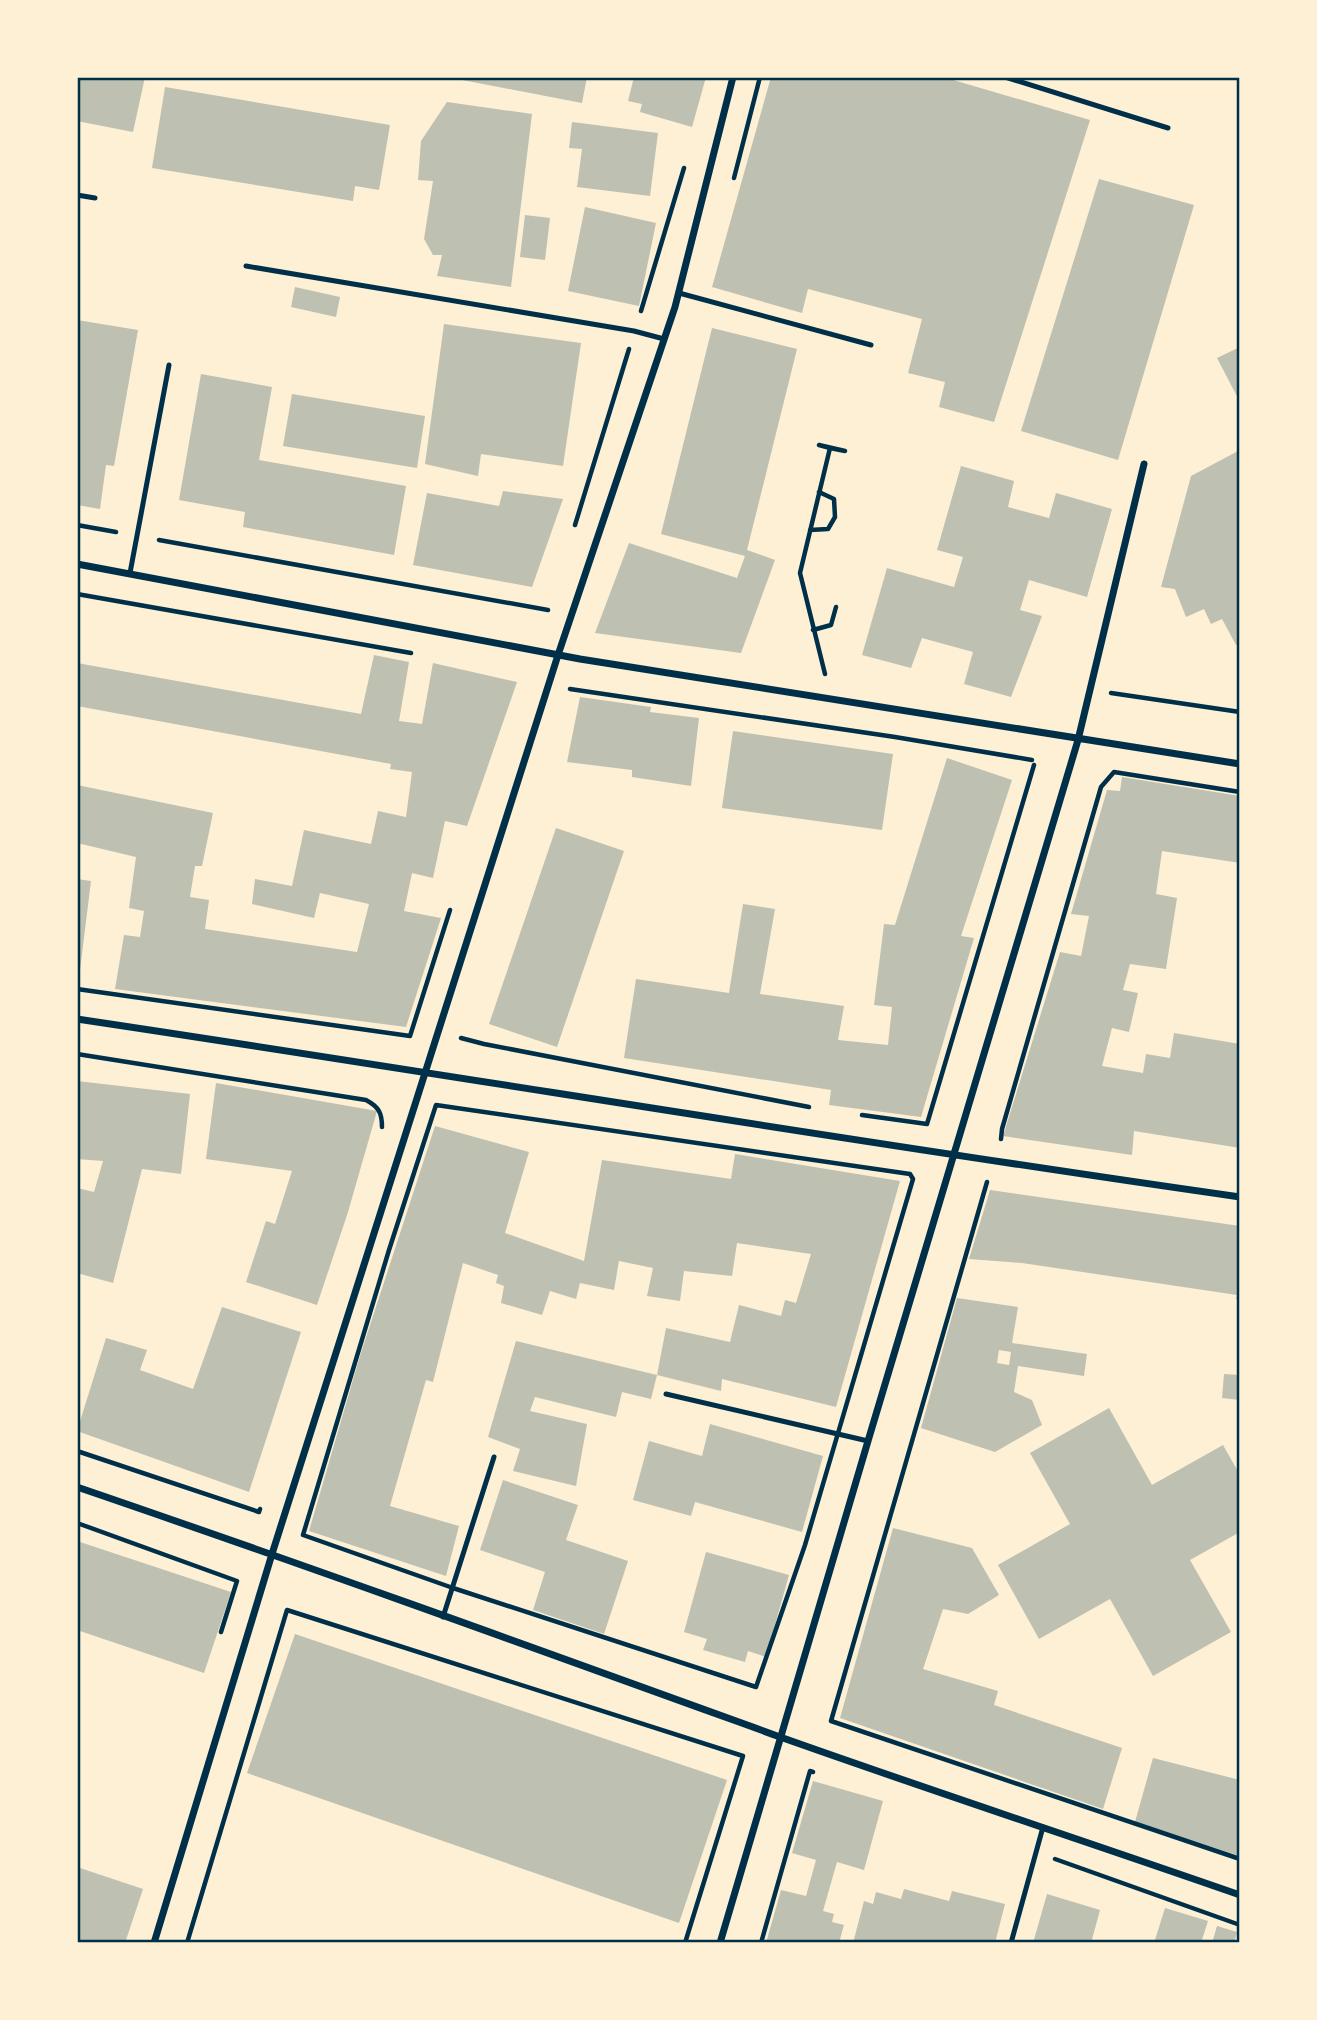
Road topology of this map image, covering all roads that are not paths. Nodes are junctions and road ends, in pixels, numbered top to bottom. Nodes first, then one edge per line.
1 (733, 77) edge
2 (1005, 77) edge
3 (1168, 128) dead end
4 (77, 195) edge
5 (95, 198) dead end
6 (246, 265) dead end
7 (679, 293) junction
8 (664, 339) junction
9 (871, 345) dead end
10 (169, 365) dead end
11 (1144, 464) dead end
12 (77, 564) edge
13 (130, 573) junction
14 (558, 655) junction
15 (1078, 740) junction
16 (1240, 764) edge
17 (77, 1019) edge
18 (426, 1071) junction
19 (953, 1155) junction
20 (1240, 1197) edge
21 (666, 1394) dead end
22 (867, 1441) junction
23 (494, 1457) dead end
24 (77, 1487) edge
25 (272, 1553) junction
26 (443, 1617) junction
27 (780, 1737) junction
28 (1044, 1827) junction
29 (1240, 1895) edge
30 (154, 1943) edge
31 (720, 1943) edge
32 (1011, 1943) edge

1 - 7 street
2 - 3 lane
4 - 5 lane
6 - 8 lane
7 - 8 street
7 - 9 lane
8 - 14 street
10 - 13 lane
11 - 15 street
12 - 13 street
13 - 14 street
14 - 15 street
14 - 18 street
15 - 16 street
15 - 19 street
17 - 18 street
18 - 19 street
18 - 25 street
19 - 20 street
19 - 22 street
21 - 22 lane
22 - 27 street
23 - 26 lane
24 - 25 street
25 - 26 street
25 - 30 street
26 - 27 street
27 - 28 street
27 - 31 street
28 - 29 street
28 - 32 lane

